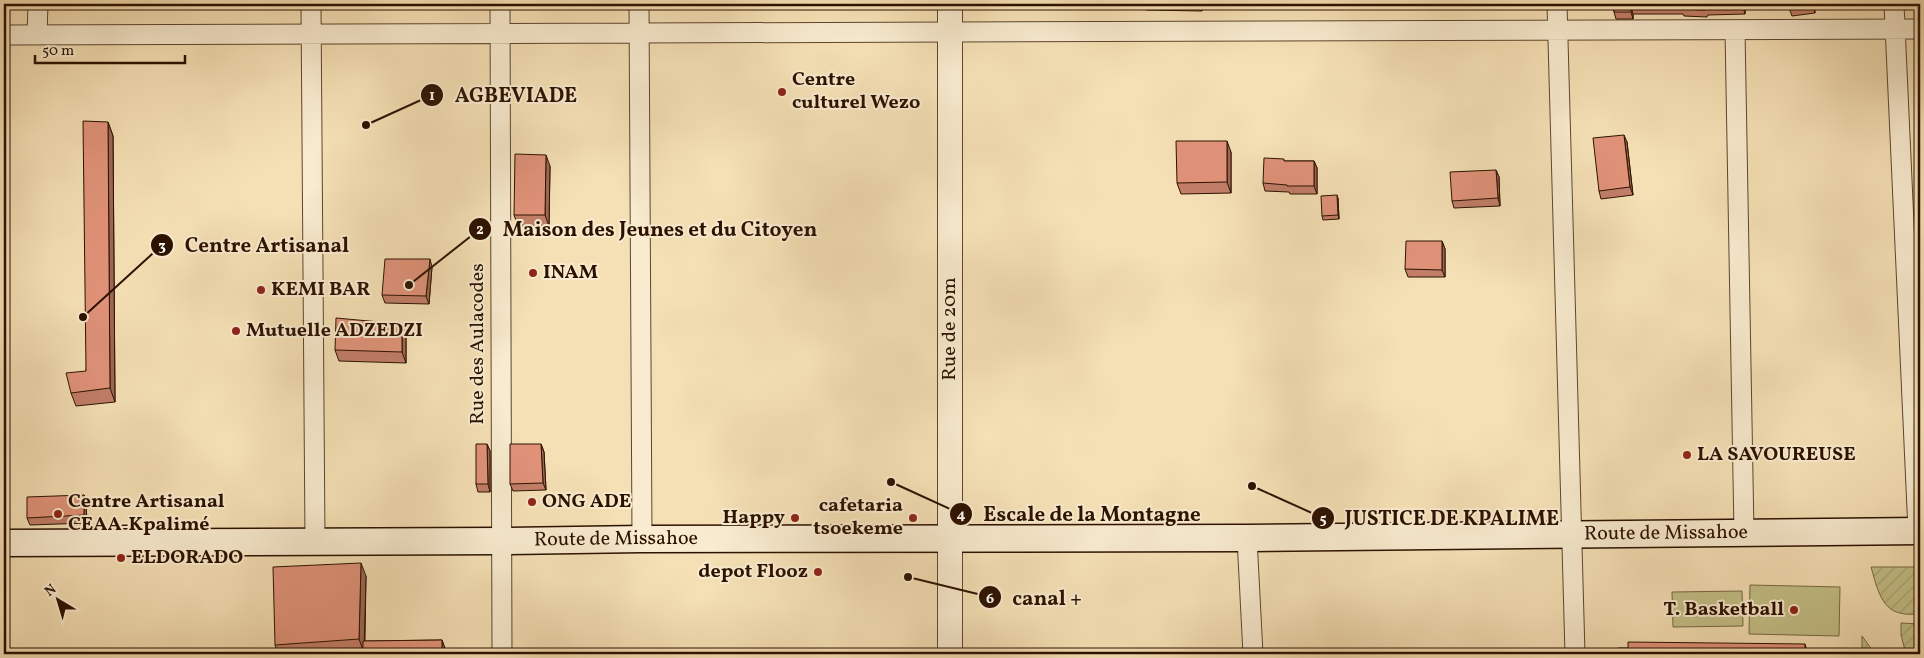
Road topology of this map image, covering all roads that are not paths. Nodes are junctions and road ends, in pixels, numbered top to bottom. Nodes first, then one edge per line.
1 (38, 4) edge
2 (311, 4) edge
3 (500, 4) edge
4 (639, 4) edge
5 (950, 4) edge
6 (1557, 4) edge
7 (1894, 4) edge
8 (1895, 29) junction
9 (1920, 29) edge
10 (1558, 30) junction
11 (1735, 30) junction
12 (950, 32) junction
13 (500, 33) junction
14 (639, 33) junction
15 (311, 34) junction
16 (4, 35) edge
17 (37, 35) junction
18 (1919, 531) edge
19 (1744, 534) junction
20 (1572, 535) junction
21 (950, 538) junction
22 (1248, 538) junction
23 (642, 539) junction
24 (315, 541) junction
25 (501, 541) junction
26 (4, 543) edge
27 (502, 654) edge
28 (950, 654) edge
29 (1253, 654) edge
30 (1575, 654) edge

1 - 17 street
2 - 15 street
3 - 13 street, Rue des Aulacodes
4 - 14 street
5 - 12 street, Rue de 20m
6 - 10 street
7 - 8 street
8 - 9 street
8 - 11 street
8 - 18 street
10 - 11 street
10 - 12 street
10 - 20 street
11 - 19 street
12 - 14 street
12 - 21 street, Rue de 20m
13 - 14 street
13 - 15 street
13 - 25 street, Rue des Aulacodes
14 - 23 street
15 - 17 street
15 - 24 street
16 - 17 street
18 - 19 main road, Route de Missahoe
19 - 20 main road, Route de Missahoe
20 - 22 main road, Route de Missahoe
20 - 30 street
21 - 22 main road, Route de Missahoe
21 - 23 main road, Route de Missahoe
21 - 28 street, Rue de 20m
22 - 29 street
23 - 25 main road, Route de Missahoe
24 - 25 main road, Route de Missahoe
24 - 26 main road, Route de Missahoe
25 - 27 street, Rue des Aulacodes

